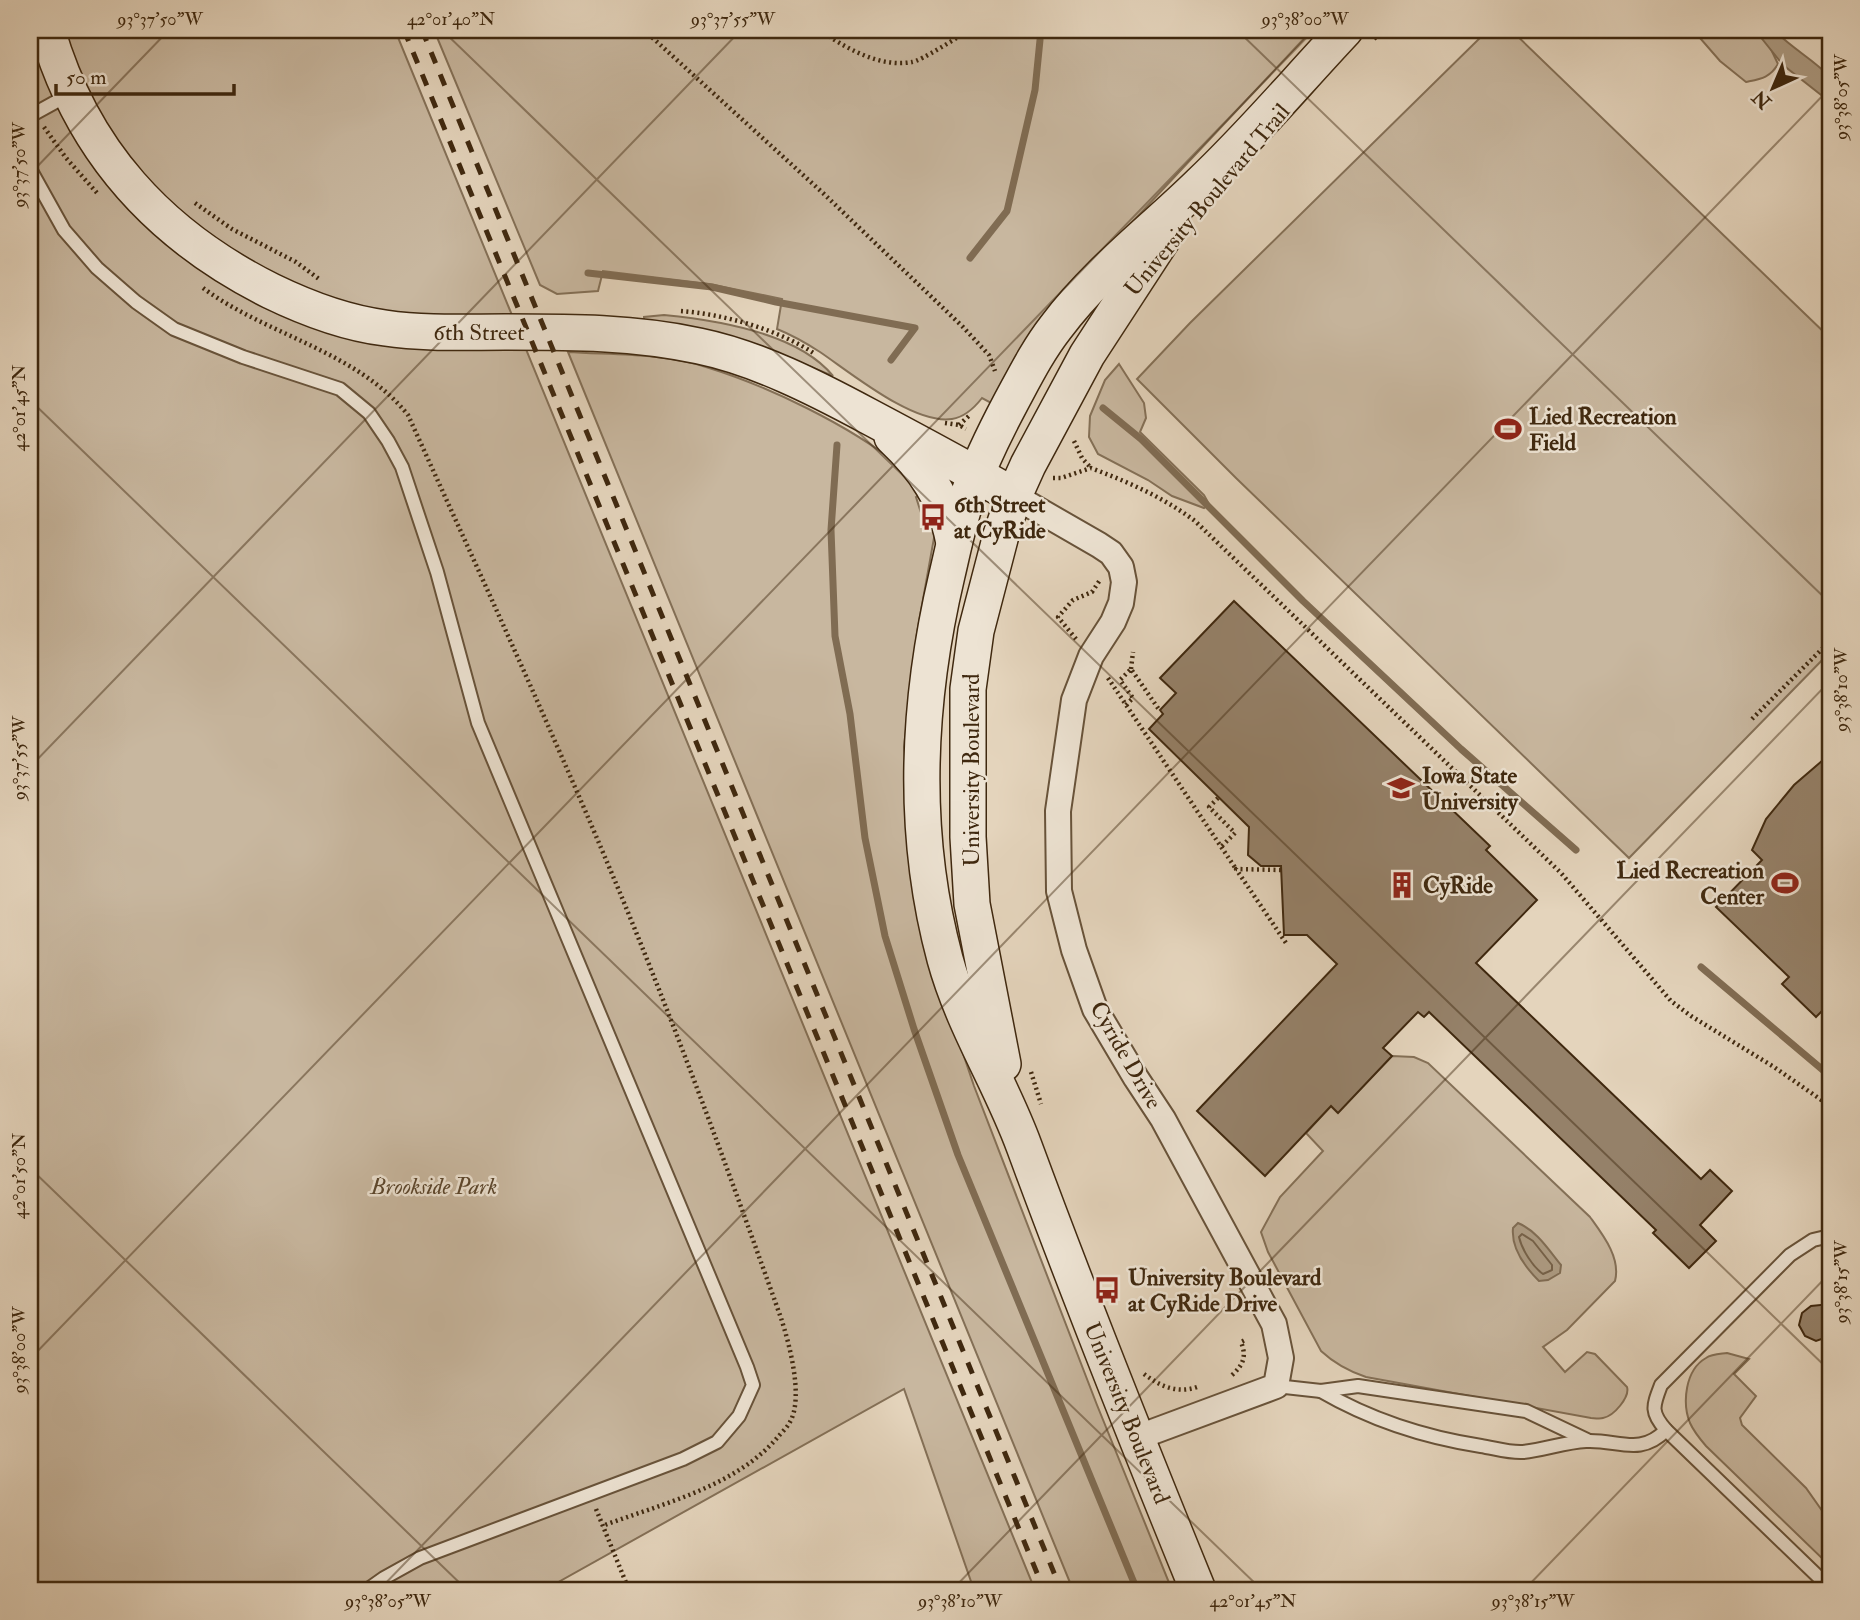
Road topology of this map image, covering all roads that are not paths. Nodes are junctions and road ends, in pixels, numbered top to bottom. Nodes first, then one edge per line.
1 (47, 30) edge
2 (1359, 35) edge
3 (71, 94) junction
4 (30, 116) edge
5 (30, 169) edge
6 (1201, 184) junction
7 (868, 416) junction
8 (976, 474) junction
9 (1014, 496) junction
10 (954, 543) junction
11 (1028, 1111) junction
12 (1830, 1236) edge
13 (1276, 1386) junction
14 (1321, 1391) junction
15 (1666, 1430) junction
16 (1136, 1438) junction
17 (1587, 1440) junction
18 (1830, 1588) edge
19 (368, 1590) edge
20 (1198, 1590) edge

1 - 3 main road, 6th Street
2 - 6 main road, University Boulevard
3 - 4 lane
3 - 7 main road, 6th Street
5 - 19 lane
6 - 8 main road, University Boulevard
6 - 9 main road, University Boulevard
7 - 8 main road, 6th Street
7 - 10 main road
8 - 9 main road, 6th Street
8 - 10 main road, University Boulevard
9 - 11 main road, University Boulevard
9 - 13 street, Cyride Drive
10 - 11 main road, University Boulevard
11 - 16 main road, University Boulevard
12 - 15 lane
13 - 14 lane
13 - 16 street
14 - 17 lane
14 - 17 lane
15 - 17 lane
15 - 18 lane
16 - 20 main road, University Boulevard

